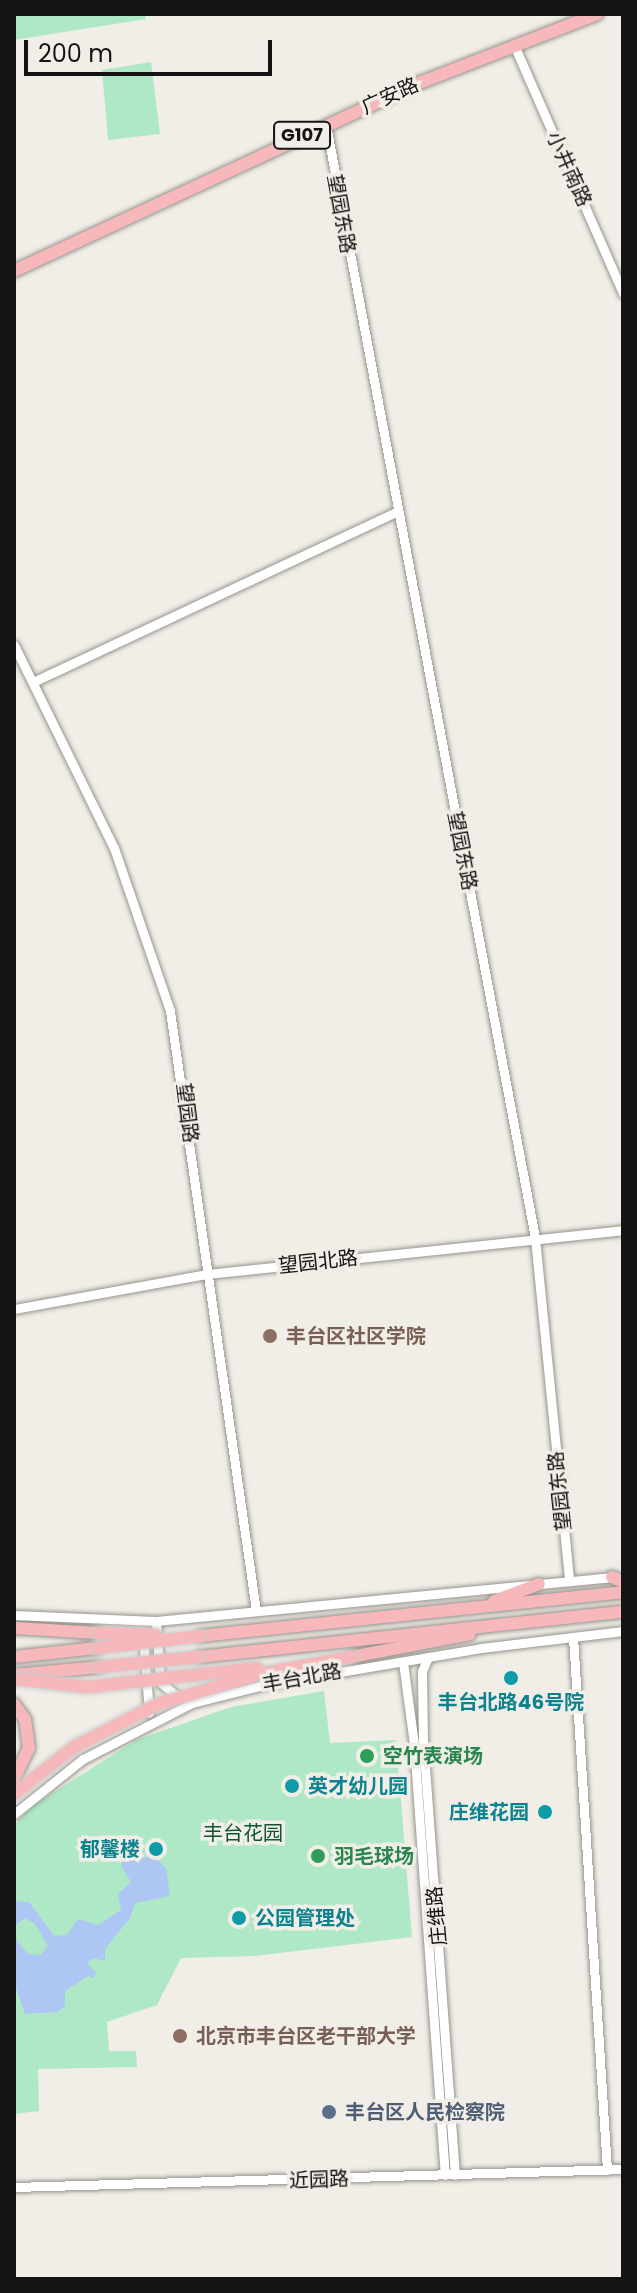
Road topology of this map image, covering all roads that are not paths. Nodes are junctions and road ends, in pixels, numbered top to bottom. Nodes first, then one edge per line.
1 (597, 14) edge
2 (514, 45) junction
3 (326, 125) junction
4 (14, 271) edge
5 (623, 293) edge
6 (396, 512) junction
7 (14, 645) edge
8 (33, 682) junction
9 (623, 1230) edge
10 (535, 1238) junction
11 (207, 1274) junction
12 (14, 1309) edge
13 (619, 1578) edge
14 (569, 1581) junction
15 (539, 1584) junction
16 (623, 1592) edge
17 (475, 1608) junction
18 (256, 1611) junction
19 (621, 1613) edge
20 (14, 1615) edge
21 (140, 1621) junction
22 (156, 1621) junction
23 (500, 1626) junction
24 (21, 1629) edge
25 (623, 1631) edge
26 (200, 1636) junction
27 (573, 1637) junction
28 (14, 1657) edge
29 (351, 1657) junction
30 (428, 1657) junction
31 (403, 1662) junction
32 (14, 1677) edge
33 (192, 1703) junction
34 (14, 1704) edge
35 (150, 1720) junction
36 (14, 1779) edge
37 (14, 1794) edge
38 (14, 1814) edge
39 (623, 2169) edge
40 (607, 2170) junction
41 (450, 2175) junction
42 (14, 2187) edge

1 - 2 highway, 广安路 / G107
2 - 3 highway, 广安路 / G107
2 - 5 street, 小井南路
3 - 4 highway, 广安路 / G107
3 - 6 street, 望园东路
6 - 8 street
6 - 10 street, 望园东路
7 - 8 street, 望园路
8 - 11 street, 望园路
9 - 10 street, 望园北路
10 - 11 street, 望园北路
10 - 14 street, 望园东路
11 - 12 street, 望园北路
11 - 18 street, 望园路
13 - 14 street
14 - 15 street
15 - 17 highway
15 - 18 street
16 - 17 highway
17 - 26 highway
18 - 22 street
19 - 23 highway, 丰台北路
20 - 21 street
21 - 22 street
21 - 35 street
22 - 33 street
23 - 29 highway
23 - 32 highway, 丰台北路, bridge
24 - 26 highway, bridge
25 - 27 street, 丰台北路
26 - 28 highway, bridge
27 - 30 street, 丰台北路
27 - 40 street
29 - 32 highway, bridge
29 - 37 highway, bridge
30 - 31 street, 丰台北路
30 - 41 street, 庄维路
31 - 33 street, 丰台北路
31 - 41 street, 庄维路
33 - 35 street, 丰台北路
34 - 36 highway
35 - 38 street, 丰台北路
39 - 40 street, 近园路
40 - 41 street, 近园路
41 - 42 street, 近园路

